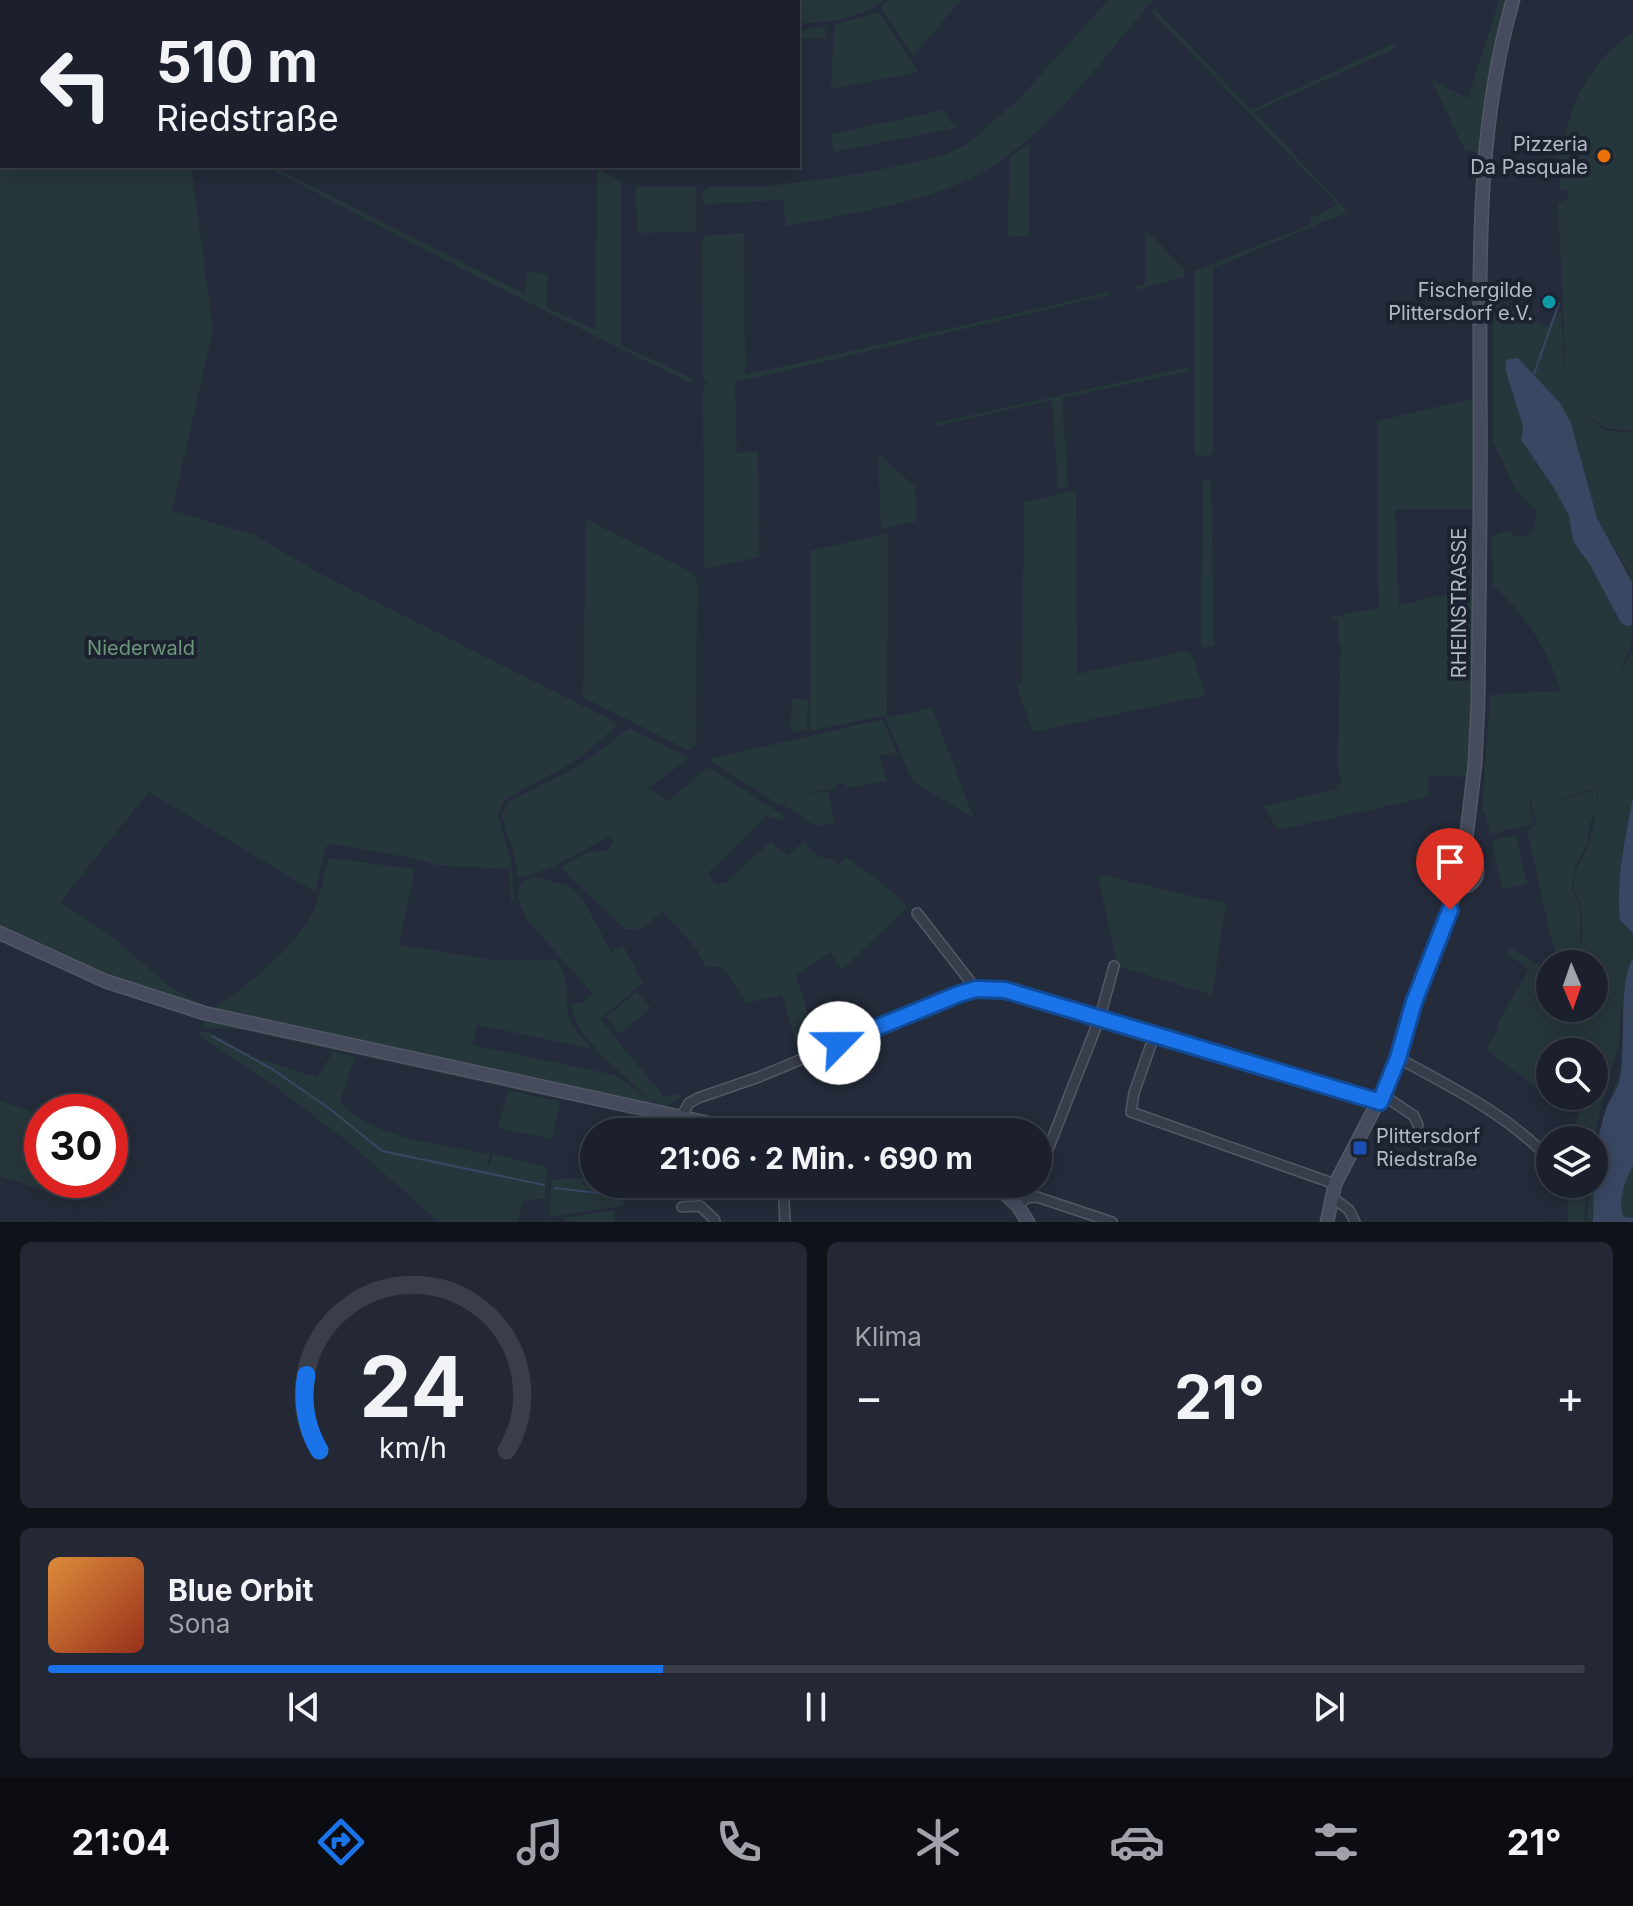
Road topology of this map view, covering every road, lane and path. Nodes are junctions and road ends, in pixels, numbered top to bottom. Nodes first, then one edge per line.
1 (1513, 0) edge
2 (1464, 856) junction
3 (1456, 892) junction
4 (917, 913) dead end
5 (0, 933) edge
6 (1114, 966) dead end
7 (976, 989) junction
8 (1100, 1017) junction
9 (1154, 1036) junction
10 (1398, 1058) junction
11 (1382, 1099) junction
12 (681, 1117) junction
13 (686, 1118) edge
14 (1418, 1125) dead end
15 (1052, 1139) edge
16 (1536, 1147) edge
17 (1333, 1190) junction
18 (784, 1198) edge
19 (1009, 1198) edge
20 (1028, 1198) edge
21 (1040, 1198) edge
22 (1017, 1205) junction
23 (682, 1207) dead end
24 (715, 1222) edge
25 (785, 1222) edge
26 (1028, 1222) edge
27 (1112, 1222) edge
28 (1327, 1222) edge
29 (1355, 1222) edge

1 - 2 main road, RHEINSTRASSE
2 - 3 main road, RHEINSTRASSE
2 - 3 main road, RHEINSTRASSE
3 - 10 main road
4 - 7 street
5 - 12 main road
6 - 8 street
7 - 8 street
7 - 12 street
8 - 9 street
8 - 15 street
9 - 11 street
9 - 17 street
10 - 11 main road
10 - 16 street
11 - 14 street
11 - 17 main road
12 - 13 main road
17 - 28 main road
17 - 29 street
18 - 25 street
19 - 22 main road
20 - 22 street
21 - 27 street
22 - 26 main road
23 - 24 street

